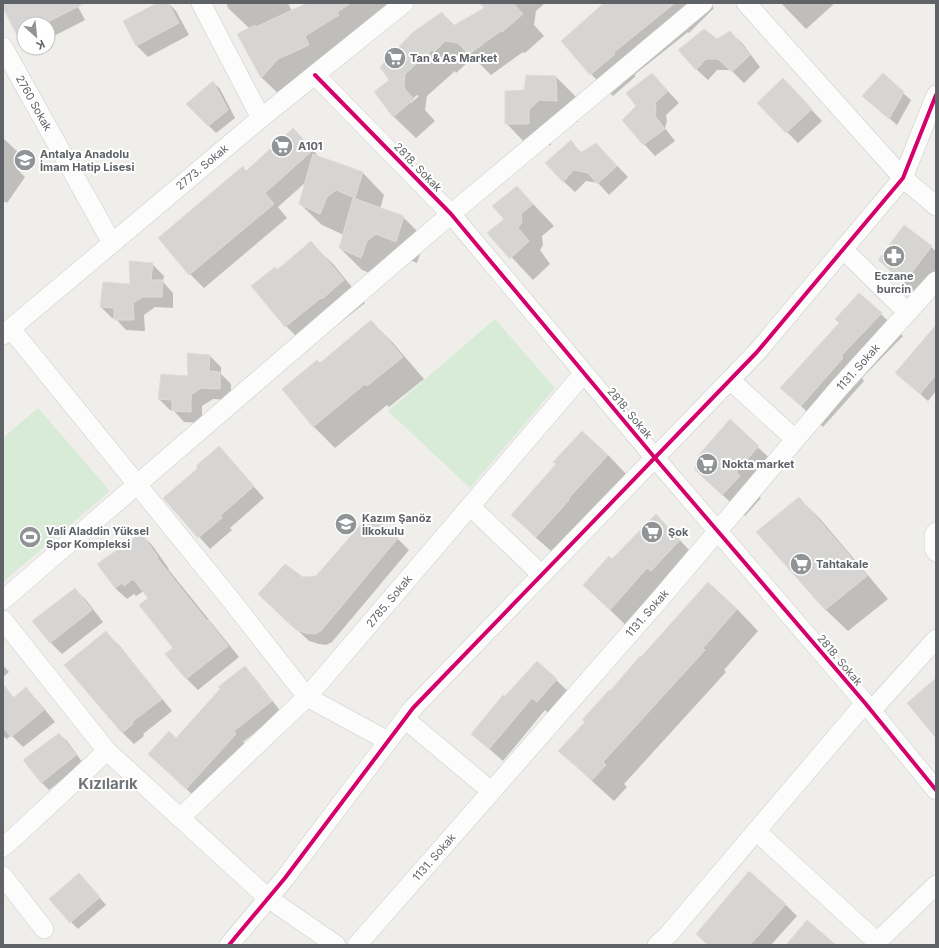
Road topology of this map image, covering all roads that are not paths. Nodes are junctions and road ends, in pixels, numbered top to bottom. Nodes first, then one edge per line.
1 (200, 3) edge
2 (404, 3) edge
3 (703, 3) edge
4 (746, 3) edge
5 (3, 47) edge
6 (315, 75) junction
7 (936, 95) edge
8 (261, 118) junction
9 (903, 178) junction
10 (936, 206) edge
11 (451, 214) junction
12 (112, 243) junction
13 (843, 249) junction
14 (936, 281) edge
15 (907, 312) junction
16 (7, 332) edge
17 (584, 373) junction
18 (730, 380) junction
19 (795, 439) junction
20 (655, 458) junction
21 (137, 485) junction
22 (470, 506) junction
23 (718, 530) junction
24 (936, 532) edge
25 (936, 552) edge
26 (542, 575) junction
27 (3, 600) edge
28 (3, 620) edge
29 (936, 639) edge
30 (307, 697) junction
31 (868, 707) junction
32 (405, 719) junction
33 (388, 741) junction
34 (107, 751) junction
35 (936, 790) edge
36 (491, 791) junction
37 (180, 818) junction
38 (756, 831) junction
39 (3, 847) edge
40 (3, 876) edge
41 (936, 884) edge
42 (268, 898) junction
43 (44, 929) dead end
44 (668, 942) edge
45 (877, 944) edge
46 (229, 945) edge
47 (336, 945) edge
48 (357, 945) edge

1 - 8 street
2 - 6 street, 2773. Sokak
3 - 11 street
4 - 9 street
5 - 12 street, 2760 Sokak
6 - 8 street, 2773. Sokak
6 - 11 street, 2818. Sokak
7 - 9 street
8 - 12 street, 2773. Sokak
9 - 10 street
9 - 13 street
11 - 17 street, 2818. Sokak
11 - 21 street
12 - 16 street, 2773. Sokak
13 - 15 street
13 - 18 street
14 - 15 street, 1131. Sokak
15 - 19 street, 1131. Sokak
16 - 21 street
17 - 20 street, 2818. Sokak
17 - 22 street, 2785. Sokak
18 - 19 street
18 - 20 street
19 - 23 street, 1131. Sokak
20 - 23 street, 2818. Sokak
20 - 26 street
21 - 27 street
21 - 30 street
22 - 26 street
22 - 30 street, 2785. Sokak
23 - 31 street, 2818. Sokak
23 - 36 street, 1131. Sokak
24 - 25 street
26 - 32 street
28 - 34 street
29 - 31 street
30 - 33 street
30 - 37 street, 2785. Sokak
31 - 35 street, 2818. Sokak
31 - 38 street
32 - 33 street
32 - 36 street
33 - 42 street
34 - 37 street
34 - 39 street
36 - 48 street, 1131. Sokak
37 - 42 street
38 - 44 street
38 - 45 street
40 - 43 street
41 - 45 street
42 - 46 street
42 - 47 street

